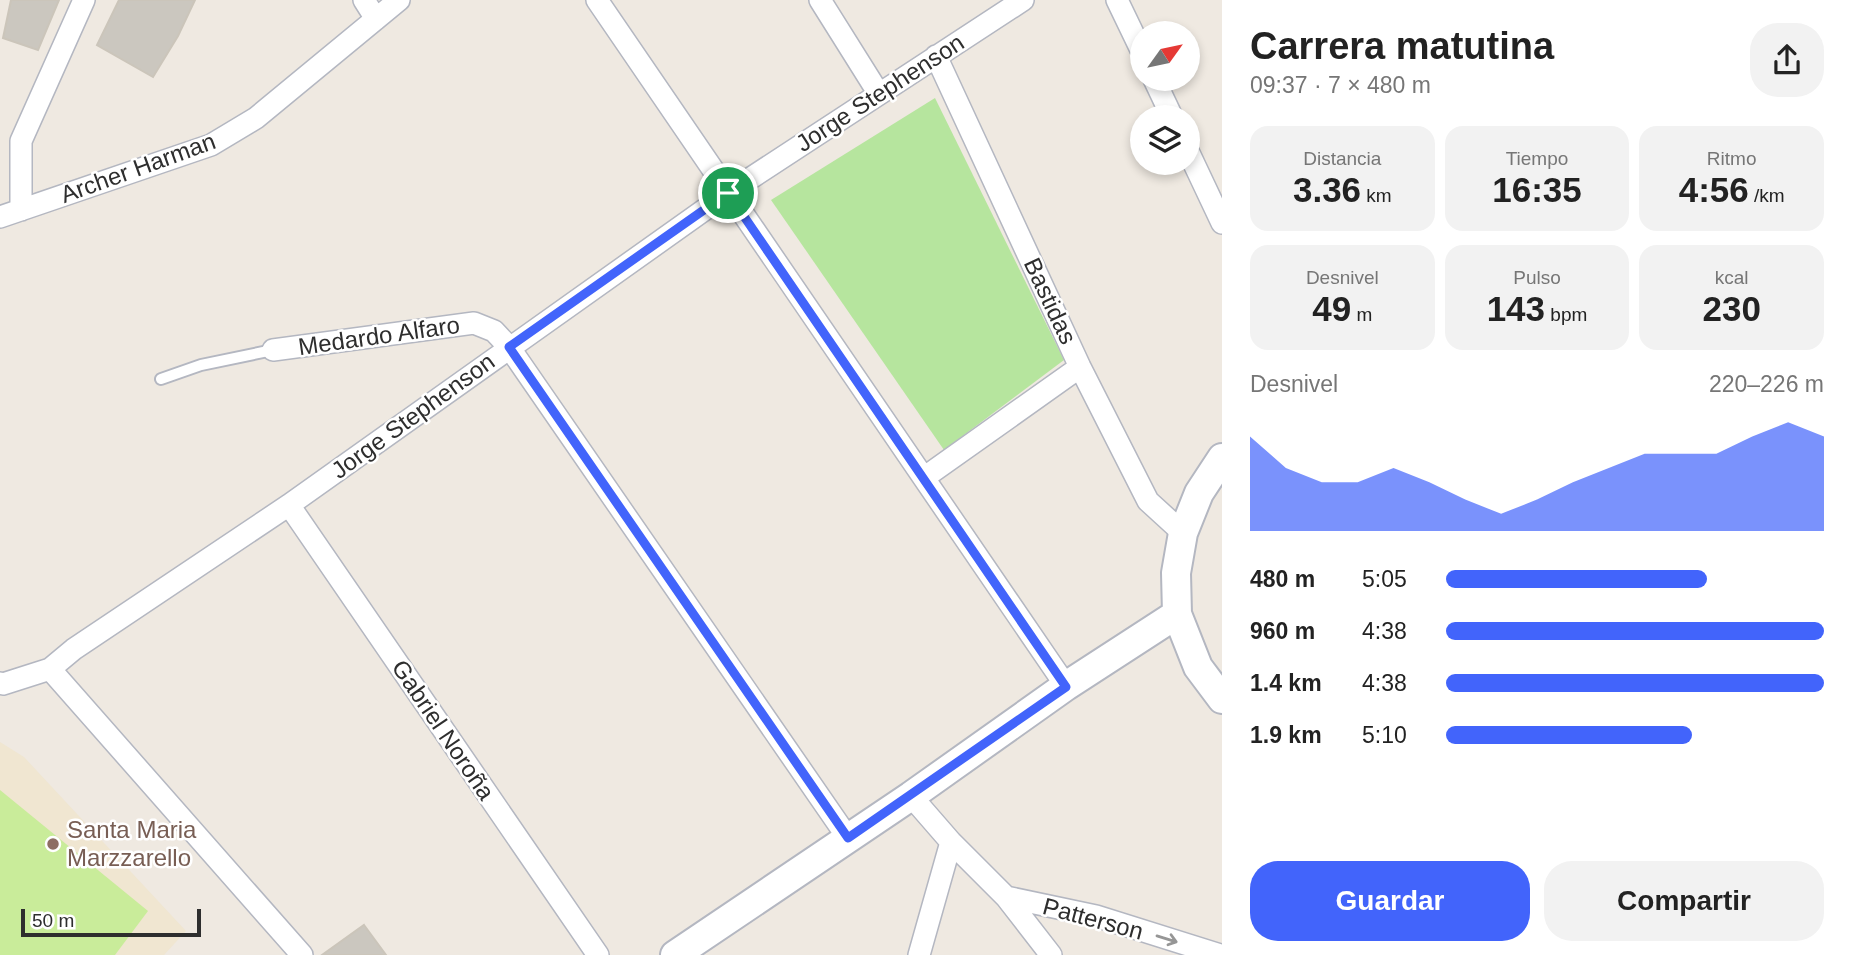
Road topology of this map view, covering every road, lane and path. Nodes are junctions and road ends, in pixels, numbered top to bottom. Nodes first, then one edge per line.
1 (84, 0) edge
2 (364, 0) edge
3 (399, 0) edge
4 (597, 0) edge
5 (820, 0) edge
6 (1023, 0) edge
7 (1117, 0) edge
8 (376, 19) junction
9 (1130, 27) edge
10 (936, 56) junction
11 (879, 94) junction
12 (1199, 175) edge
13 (728, 193) junction
14 (21, 210) junction
15 (0, 217) edge
16 (1222, 223) edge
17 (509, 347) junction
18 (273, 350) joint
19 (1080, 367) junction
20 (161, 379) dead end
21 (1222, 458) edge
22 (925, 477) junction
23 (289, 505) junction
24 (1183, 533) junction
25 (1177, 614) junction
26 (50, 669) junction
27 (0, 683) edge
28 (1066, 687) junction
29 (1222, 698) edge
30 (911, 796) junction
31 (848, 838) junction
32 (951, 842) junction
33 (1006, 897) junction
34 (302, 955) edge
35 (598, 955) edge
36 (675, 955) edge
37 (919, 955) edge
38 (1051, 955) edge
39 (1220, 955) edge

1 - 14 street
2 - 8 street
3 - 8 street, Archer Harman
4 - 13 street
5 - 11 street
6 - 10 street, Jorge Stephenson
7 - 9 street
8 - 14 street, Archer Harman
10 - 11 street, Jorge Stephenson
10 - 19 street, Bastidas
11 - 13 street, Jorge Stephenson
12 - 16 street
13 - 17 street, Jorge Stephenson
13 - 22 street
14 - 15 street, Archer Harman
17 - 18 street, Medardo Alfaro
17 - 23 street, Jorge Stephenson
17 - 31 street, Medardo Alfaro
18 - 20 lane
19 - 22 street
19 - 24 street, Bastidas
21 - 24 street
22 - 28 street
23 - 26 street, Jorge Stephenson
23 - 35 street, Gabriel Noroña
24 - 25 street
25 - 28 street
25 - 29 street
26 - 27 street
26 - 34 street
28 - 30 street
30 - 31 street
30 - 32 street
31 - 36 street
32 - 33 street
32 - 37 street
33 - 38 street
33 -> 39 street, Patterson

